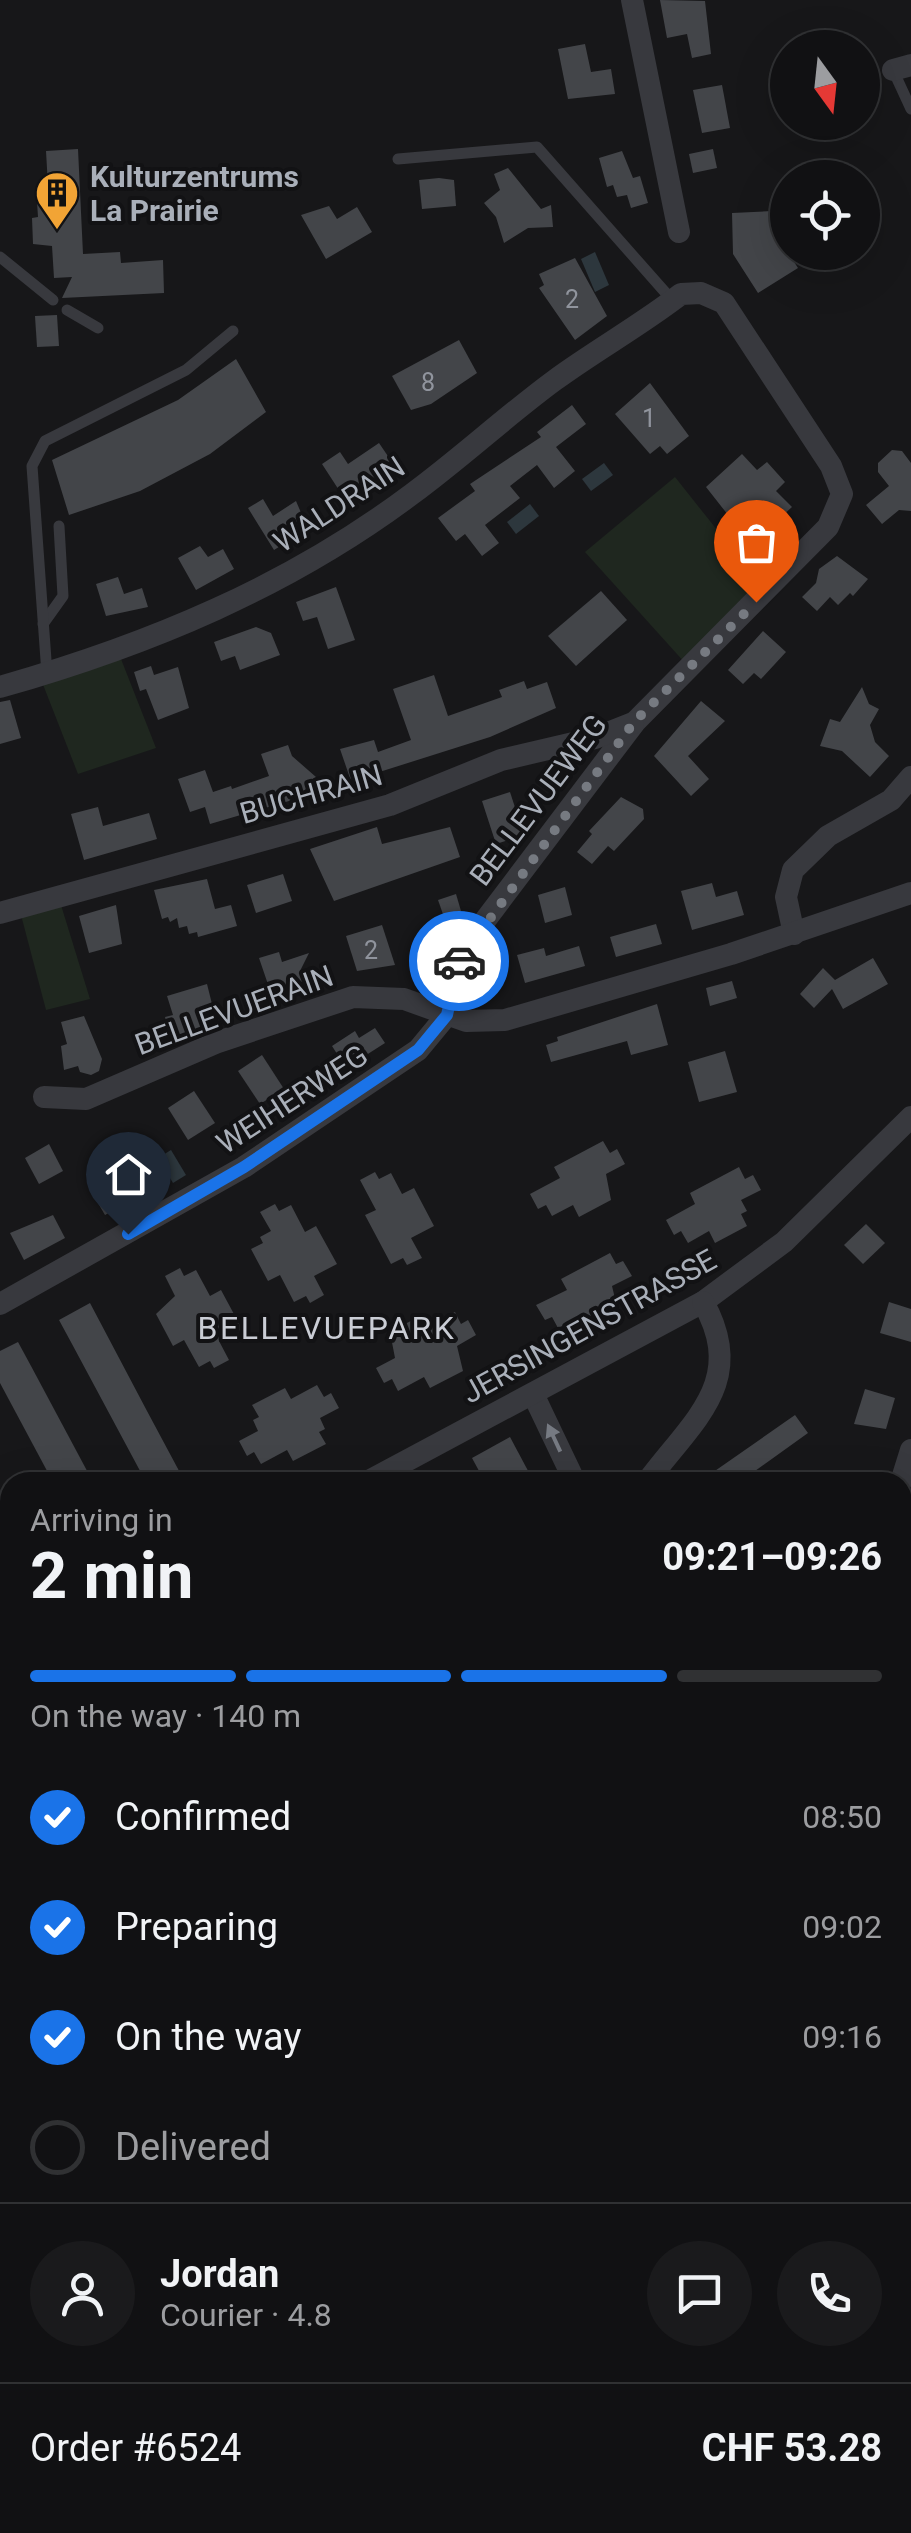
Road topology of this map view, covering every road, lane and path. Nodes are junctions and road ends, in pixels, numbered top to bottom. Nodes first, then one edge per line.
1 (632, 0) edge
2 (902, 68) edge
3 (911, 109) edge
4 (398, 159) dead end
5 (679, 232) dead end
6 (0, 257) edge
7 (53, 300) dead end
8 (672, 300) junction
9 (67, 310) dead end
10 (98, 328) dead end
11 (233, 331) dead end
12 (59, 526) dead end
13 (43, 624) junction
14 (47, 674) junction
15 (0, 687) edge
16 (634, 722) junction
17 (911, 777) edge
18 (911, 893) edge
19 (0, 913) edge
20 (794, 934) junction
21 (447, 1015) junction
22 (44, 1097) dead end
23 (911, 1117) edge
24 (703, 1302) junction
25 (0, 1304) edge
26 (533, 1394) junction
27 (386, 1472) edge
28 (570, 1472) edge
29 (654, 1472) edge

1 - 5 street
2 - 3 lane
4 - 8 lane
6 - 7 lane
8 - 14 street, WALDRAIN
8 - 16 street, BELLEVUEWEG
9 - 10 lane
11 - 13 lane
12 - 13 lane
13 - 14 lane
14 - 15 street, WALDRAIN
16 - 19 street, BUCHRAIN
16 - 21 street, BELLEVUEWEG
17 - 20 street
18 - 20 street
20 - 21 street
21 - 22 street, BELLEVUERAIN
21 - 25 street, WEIHERWEG
23 - 24 street, JERSINGENSTRASSE
24 - 26 street, JERSINGENSTRASSE
24 - 29 street
26 - 27 street, JERSINGENSTRASSE
28 -> 26 street

